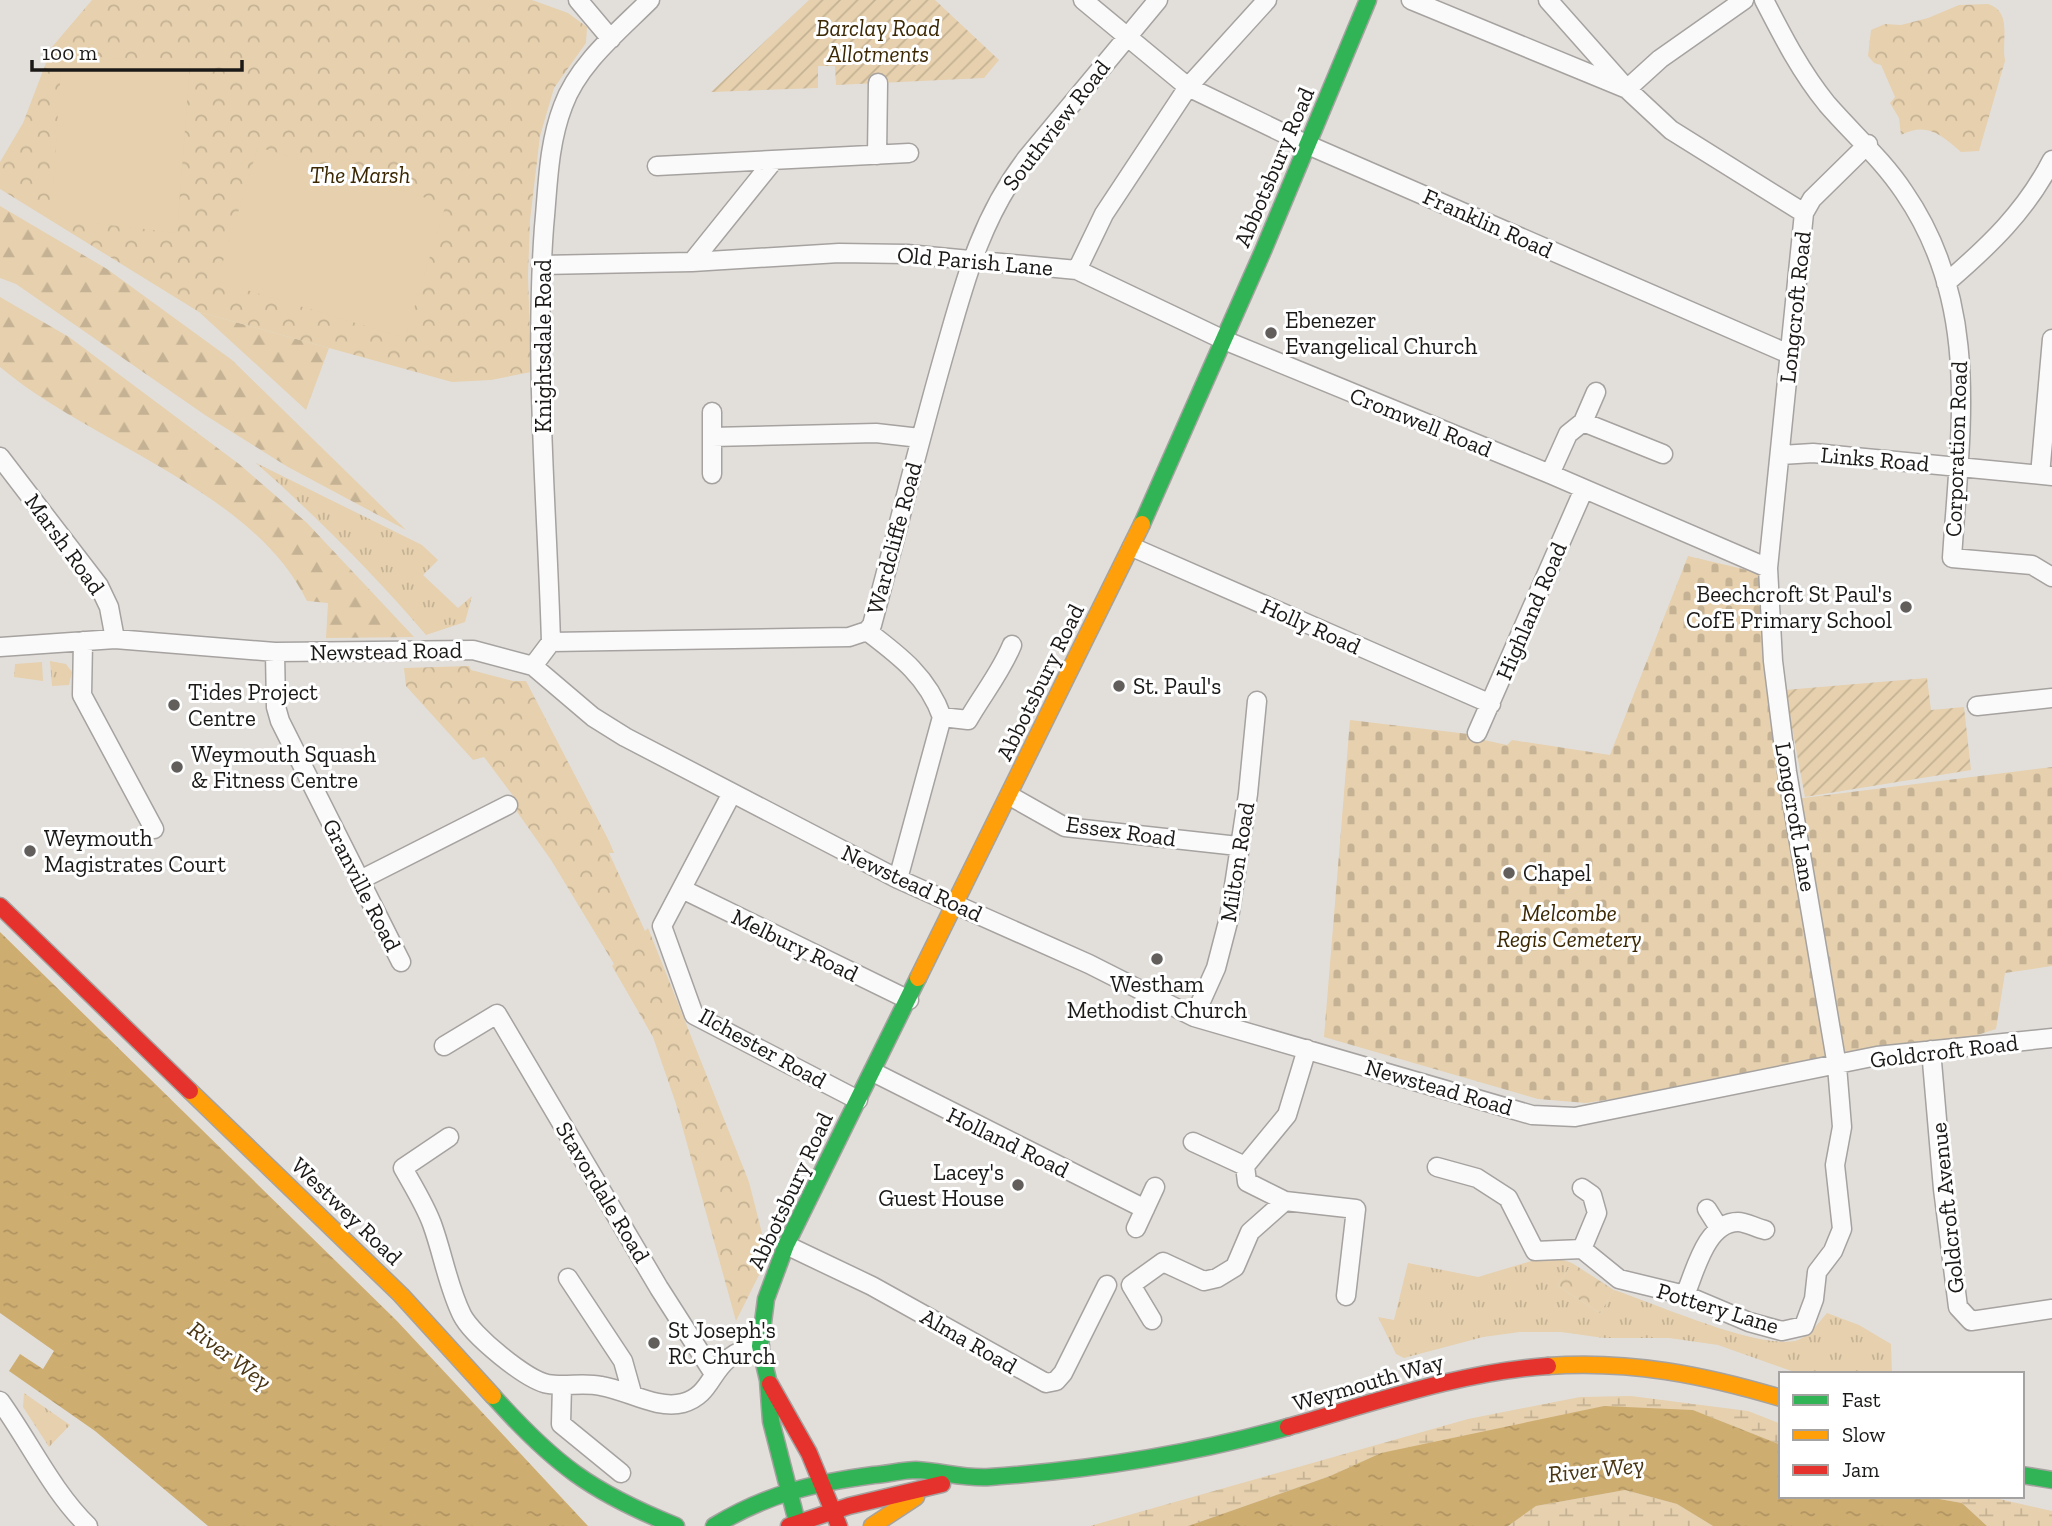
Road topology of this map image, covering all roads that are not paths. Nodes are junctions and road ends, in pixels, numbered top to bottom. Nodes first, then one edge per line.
1 (578, 0) edge
2 (650, 0) edge
3 (1083, 0) edge
4 (1158, 0) edge
5 (1266, 0) edge
6 (1368, 0) edge
7 (1411, 0) edge
8 (1548, 0) edge
9 (1744, 0) edge
10 (1764, 0) edge
11 (1127, 36) junction
12 (611, 39) junction
13 (878, 83) dead end
14 (1188, 87) junction
15 (1627, 89) junction
16 (1868, 144) junction
17 (1308, 145) junction
18 (909, 153) dead end
19 (877, 155) junction
20 (774, 160) junction
21 (2052, 160) edge
22 (657, 166) dead end
23 (1804, 212) junction
24 (972, 260) junction
25 (692, 262) junction
26 (541, 265) junction
27 (1077, 270) junction
28 (1946, 284) junction
29 (2052, 339) edge
30 (1224, 340) junction
31 (1789, 354) junction
32 (1596, 392) dead end
33 (712, 412) dead end
34 (1583, 422) junction
35 (712, 437) junction
36 (920, 439) junction
37 (1663, 454) dead end
38 (1781, 455) junction
39 (0, 457) edge
40 (1958, 466) junction
41 (712, 474) dead end
42 (1550, 474) junction
43 (2046, 475) edge
44 (1584, 489) junction
45 (1132, 547) junction
46 (1768, 568) junction
47 (2052, 577) edge
48 (867, 631) junction
49 (115, 639) junction
50 (83, 641) junction
51 (551, 642) junction
52 (1012, 645) dead end
53 (0, 647) edge
54 (275, 652) junction
55 (533, 666) junction
56 (2052, 698) edge
57 (1257, 701) dead end
58 (1491, 704) junction
59 (1977, 706) dead end
60 (942, 718) junction
61 (1478, 733) dead end
62 (732, 793) junction
63 (1010, 796) junction
64 (508, 805) dead end
65 (155, 829) dead end
66 (1238, 846) junction
67 (898, 879) junction
68 (360, 880) junction
69 (682, 889) junction
70 (956, 904) junction
71 (0, 905) edge
72 (401, 962) dead end
73 (909, 1000) junction
74 (1194, 1017) junction
75 (2052, 1038) edge
76 (444, 1046) dead end
77 (1307, 1049) junction
78 (1931, 1050) junction
79 (1837, 1066) junction
80 (873, 1072) junction
81 (858, 1100) junction
82 (449, 1137) dead end
83 (1193, 1142) dead end
84 (1245, 1166) junction
85 (1437, 1167) dead end
86 (1155, 1187) dead end
87 (1582, 1188) dead end
88 (1285, 1201) junction
89 (1145, 1209) junction
90 (1706, 1209) dead end
91 (1136, 1227) dead end
92 (1719, 1228) junction
93 (1765, 1230) dead end
94 (786, 1245) junction
95 (1582, 1249) junction
96 (568, 1278) dead end
97 (1107, 1285) dead end
98 (1685, 1295) junction
99 (1346, 1296) dead end
100 (2052, 1310) edge
101 (1152, 1320) dead end
102 (760, 1346) junction
103 (714, 1374) junction
104 (768, 1380) junction
105 (562, 1385) junction
106 (632, 1393) junction
107 (1779, 1397) edge
108 (0, 1401) edge
109 (789, 1413) junction
110 (621, 1473) dead end
111 (2024, 1475) edge
112 (966, 1478) junction
113 (2052, 1480) edge
114 (937, 1485) junction
115 (806, 1488) junction
116 (789, 1491) junction
117 (829, 1502) edge
118 (796, 1518) edge
119 (716, 1525) edge
120 (88, 1526) edge
121 (676, 1526) edge
122 (872, 1526) edge

1 - 12 street
2 - 12 street, Knightsdale Road
3 - 11 street, Franklin Road
4 - 11 street, Southview Road
5 - 14 street, Old Parish Lane
6 - 17 main road, Abbotsbury Road
7 - 15 street
8 - 15 street, Longcroft Road
9 - 15 street
10 - 16 street, Corporation Road
11 - 14 street, Franklin Road
11 - 24 street, Southview Road
12 - 26 street, Knightsdale Road
13 - 19 street
14 - 17 street, Franklin Road
14 - 27 street, Old Parish Lane
15 - 23 street, Longcroft Road
16 - 23 street
16 - 28 street, Corporation Road
17 - 30 main road, Abbotsbury Road
17 - 31 street, Franklin Road
18 - 19 street
19 - 20 street
20 - 22 street
20 - 25 street
21 - 28 street
23 - 31 street, Longcroft Road
24 - 25 street, Old Parish Lane
24 - 27 street, Old Parish Lane
24 - 36 street, Wardcliffe Road
25 - 26 street, Old Parish Lane
26 - 51 street, Knightsdale Road
27 - 30 street, Cromwell Road
28 - 40 street, Corporation Road
29 - 43 street
30 - 42 street, Cromwell Road
30 - 45 main road, Abbotsbury Road
31 - 38 street, Longcroft Road
32 - 34 street
33 - 35 street
34 - 37 street
34 - 42 street
35 - 36 street
35 - 41 street
36 - 48 street, Wardcliffe Road
38 - 40 street, Links Road
38 - 46 street, Longcroft Road
39 - 49 street, Marsh Road
40 - 43 street, Links Road
40 - 47 street, Corporation Road
42 - 44 street, Cromwell Road
44 - 46 street, Cromwell Road
44 - 58 street, Highland Road
45 - 58 street, Holly Road
45 - 63 main road, Abbotsbury Road
46 - 79 street, Longcroft Lane
48 - 51 street, Wardcliffe Road
48 - 60 street
49 - 50 street, Newstead Road
49 - 54 street, Newstead Road
50 - 53 street, Newstead Road
50 - 65 street
51 - 55 street
52 - 60 street
54 - 55 street, Newstead Road
54 - 68 street, Granville Road
55 - 62 street, Newstead Road
56 - 59 street
57 - 66 street, Milton Road
58 - 61 street, Highland Road
60 - 67 street
62 - 67 street, Newstead Road
62 - 69 street, Ilchester Road
63 - 66 street, Essex Road
63 - 70 main road, Abbotsbury Road
64 - 68 street
66 - 74 street, Milton Road
67 - 70 street, Newstead Road
68 - 72 street, Granville Road
69 - 73 street, Melbury Road
69 - 81 street, Ilchester Road
70 - 73 main road, Abbotsbury Road
70 - 74 street, Newstead Road
71 - 121 main road, Westwey Road
73 - 80 main road, Abbotsbury Road
74 - 77 street, Newstead Road
75 - 78 street, Goldcroft Road
76 - 103 street, Stavordale Road
77 - 79 street, Newstead Road
77 - 84 street
78 - 79 street, Goldcroft Road
78 - 100 street, Goldcroft Avenue
79 - 98 street, Pottery Lane
80 - 81 main road, Abbotsbury Road
80 - 89 street, Holland Road
81 - 94 main road, Abbotsbury Road
82 - 105 street
83 - 84 street
84 - 88 street
85 - 95 street
86 - 89 street
87 - 95 street
88 - 99 street
88 - 101 street
89 - 91 street
90 - 92 street
92 - 93 street
92 - 98 street
94 - 97 street, Alma Road
94 - 102 main road, Abbotsbury Road
95 - 98 street, Pottery Lane
96 - 106 street
102 - 103 street
102 - 104 main road, Abbotsbury Road
103 - 106 street
104 - 109 main road, Abbotsbury Road
104 - 116 main road, Abbotsbury Road
105 - 106 street
105 - 110 street
107 - 112 main road, Weymouth Way
108 - 120 street
109 - 115 main road
109 - 117 main road, Abbotsbury Road
109 - 117 main road
111 - 113 main road
112 - 114 main road, Weymouth Way
112 - 117 main road, Weymouth Way
114 - 117 main road, Weymouth Way
114 - 122 main road
115 - 116 main road, Weymouth Way
115 - 117 main road, Weymouth Way
115 - 118 main road
116 - 118 main road, Abbotsbury Road
116 - 119 main road, Weymouth Way
117 - 118 main road
118 - 119 main road, Weymouth Way

